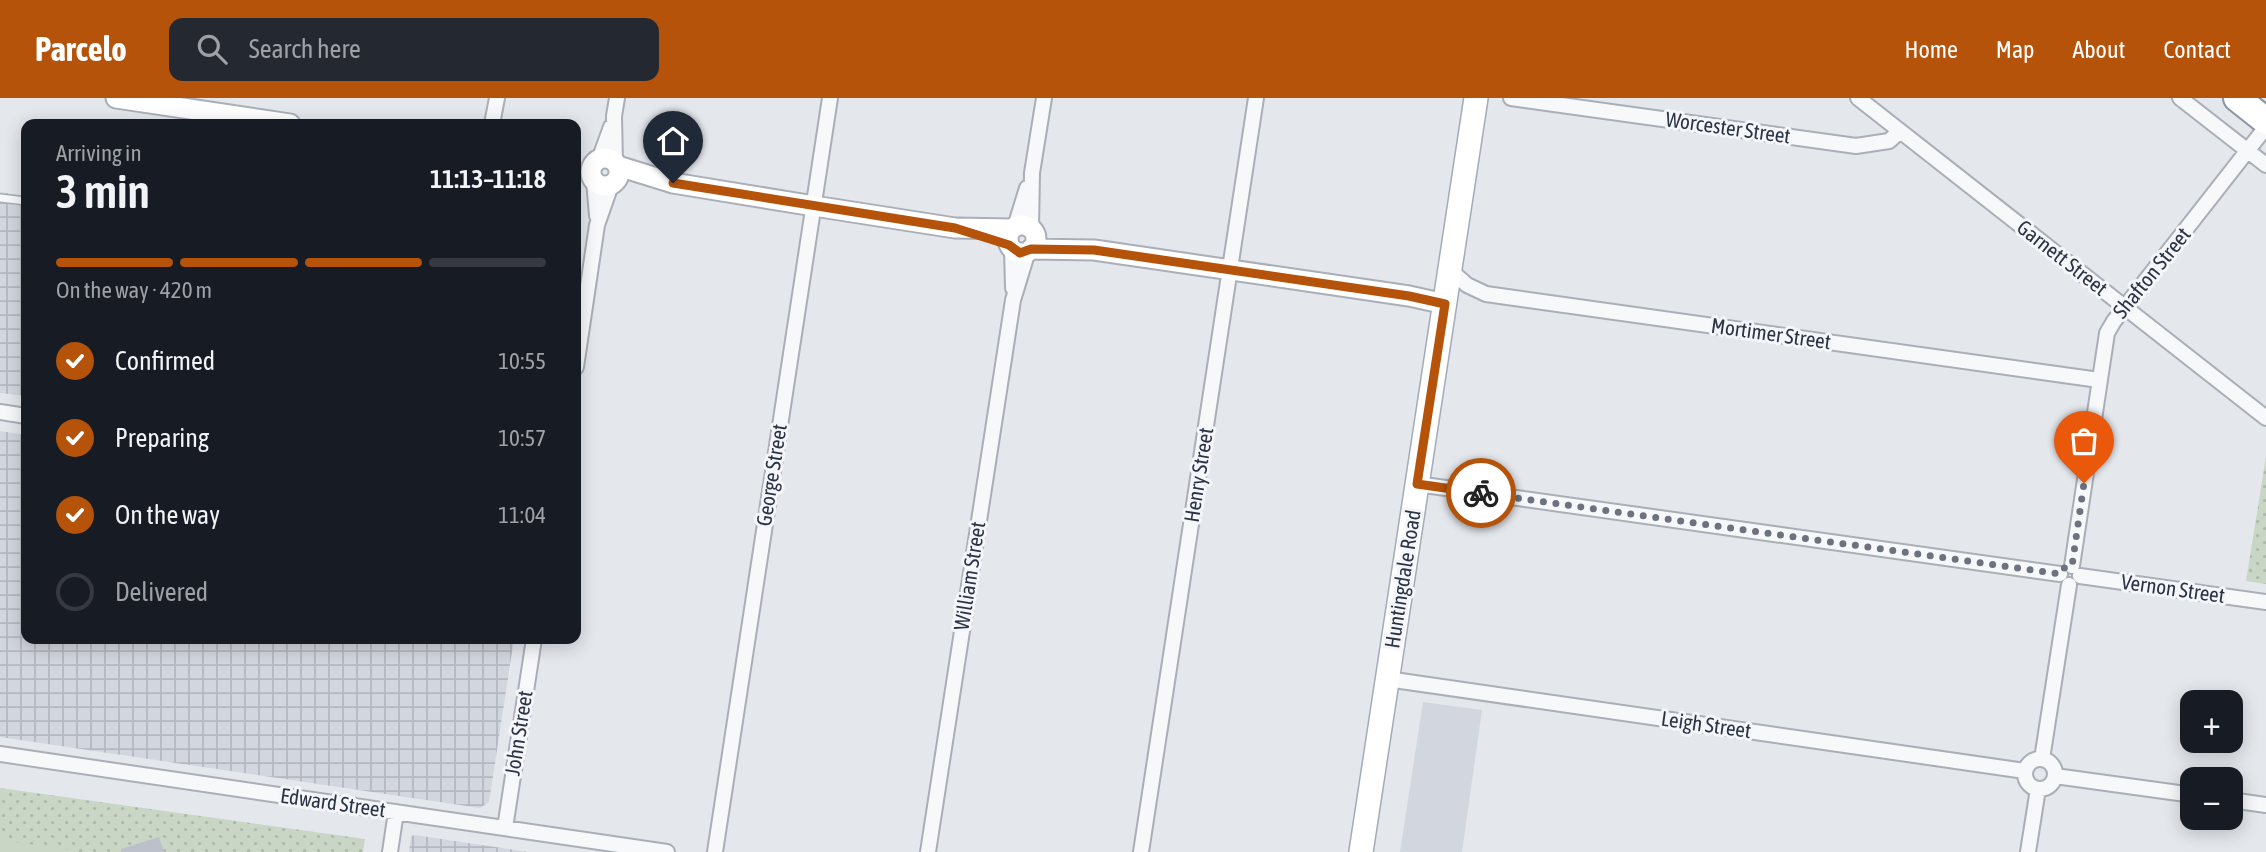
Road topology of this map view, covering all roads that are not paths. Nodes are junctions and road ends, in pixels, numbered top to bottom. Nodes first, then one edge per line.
1 (116, 98) edge
2 (497, 98) edge
3 (617, 98) edge
4 (830, 98) edge
5 (1044, 98) edge
6 (1256, 98) edge
7 (1476, 98) edge
8 (1511, 98) edge
9 (1858, 98) edge
10 (2180, 98) edge
11 (2237, 98) edge
12 (257, 119) edge
13 (493, 119) edge
14 (2266, 121) edge
15 (2266, 127) edge
16 (1900, 131) junction
17 (2248, 151) junction
18 (2266, 165) edge
19 (599, 171) edge
20 (0, 198) edge
21 (21, 200) edge
22 (814, 206) junction
23 (1022, 239) junction
24 (1230, 270) junction
25 (1450, 270) junction
26 (1445, 304) junction
27 (2125, 308) junction
28 (581, 333) edge
29 (2099, 380) junction
30 (0, 412) edge
31 (21, 415) edge
32 (2266, 418) edge
33 (1417, 484) junction
34 (2070, 575) junction
35 (2266, 602) edge
36 (533, 644) edge
37 (1387, 679) junction
38 (0, 754) edge
39 (2042, 759) junction
40 (2025, 771) junction
41 (2055, 776) junction
42 (2038, 789) junction
43 (2180, 793) edge
44 (2243, 802) edge
45 (2266, 805) edge
46 (396, 812) junction
47 (505, 828) junction
48 (635, 850) edge
49 (390, 852) edge
50 (667, 852) edge
51 (715, 852) edge
52 (928, 852) edge
53 (1141, 852) edge
54 (1361, 852) edge
55 (2028, 852) edge

1 - 12 street
2 - 13 street
3 - 19 street
4 - 22 street, George Street
5 - 23 street, William Street
6 - 24 street, Henry Street
7 - 25 main road, Huntingdale Road
8 - 16 street, Worcester Street
9 - 16 street, Garnett Street
10 - 17 street
11 - 14 highway
15 - 17 street, Shafton Street
16 - 27 street, Garnett Street
17 - 18 street
17 - 27 street, Shafton Street
19 - 22 street
19 - 28 street
20 - 21 lane
22 - 23 street
22 - 51 street, George Street
23 - 24 street
23 - 52 street, William Street
24 - 26 street
24 - 53 street, Henry Street
25 - 26 main road, Huntingdale Road
25 - 29 street, Mortimer Street
26 - 33 main road, Huntingdale Road
27 - 29 street, Shafton Street
27 - 32 street, Garnett Street
29 - 34 street, Shafton Street
30 - 31 street
33 - 34 street, Vernon Street
33 - 37 main road, Huntingdale Road
34 - 35 street, Vernon Street
34 - 39 street, Shafton Street
36 - 47 street, John Street
37 - 40 street, Leigh Street
37 - 54 main road, Huntingdale Road
38 - 46 street, Edward Street
39 - 40 street
39 - 41 street
40 - 42 street
41 - 42 street
41 - 43 street
42 - 55 street
44 - 45 street
46 - 47 street, Edward Street
46 - 49 street
47 - 48 street, Edward Street
48 - 50 street, Edward Street

